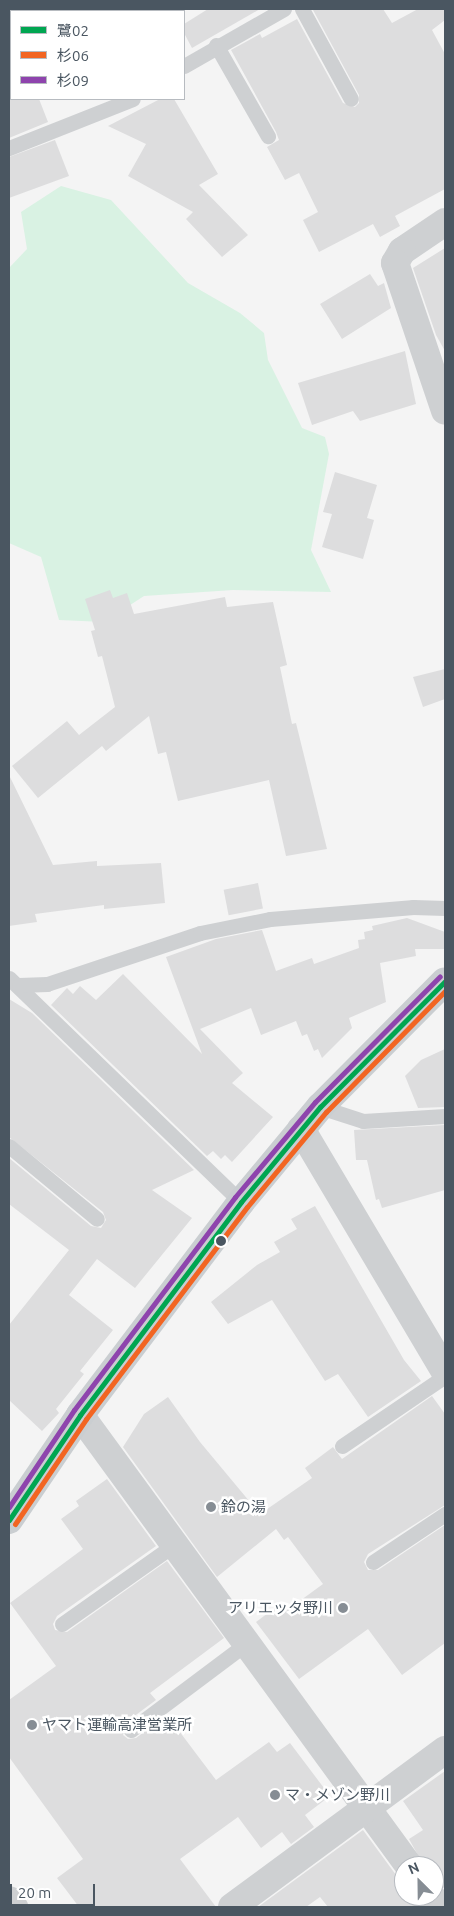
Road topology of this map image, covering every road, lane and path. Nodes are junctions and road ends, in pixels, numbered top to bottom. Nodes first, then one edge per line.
1 (284, 9) edge
2 (302, 9) edge
3 (216, 45) junction
4 (185, 65) edge
5 (351, 99) dead end
6 (130, 100) edge
7 (268, 136) dead end
8 (9, 148) edge
9 (445, 222) edge
10 (440, 371) edge
11 (445, 411) edge
12 (445, 908) edge
13 (14, 981) edge
14 (445, 981) edge
15 (320, 1107) junction
16 (445, 1116) edge
17 (301, 1129) junction
18 (9, 1146) edge
19 (240, 1202) junction
20 (97, 1219) dead end
21 (445, 1372) edge
22 (445, 1376) edge
23 (80, 1416) junction
24 (342, 1446) dead end
25 (445, 1514) edge
26 (9, 1520) edge
27 (175, 1544) junction
28 (373, 1562) dead end
29 (62, 1624) dead end
30 (246, 1642) junction
31 (130, 1730) dead end
32 (445, 1750) edge
33 (366, 1807) junction
34 (402, 1856) edge
35 (9, 1900) edge
36 (14, 1907) edge
37 (232, 1907) edge

1 - 3 lane
2 - 5 lane
3 - 4 lane
3 - 7 lane
6 - 8 lane
9 - 10 street
10 - 11 street
12 - 13 lane
13 - 19 lane
14 - 15 main road
15 - 16 lane
15 - 17 main road
17 - 19 main road
17 - 21 street
18 - 20 lane
19 - 23 main road
22 - 24 lane
23 - 26 main road
23 - 27 street
25 - 28 lane
27 - 29 lane
27 - 30 street
30 - 31 lane
30 - 33 street
32 - 33 street
33 - 34 street
33 - 37 street
35 - 36 street

